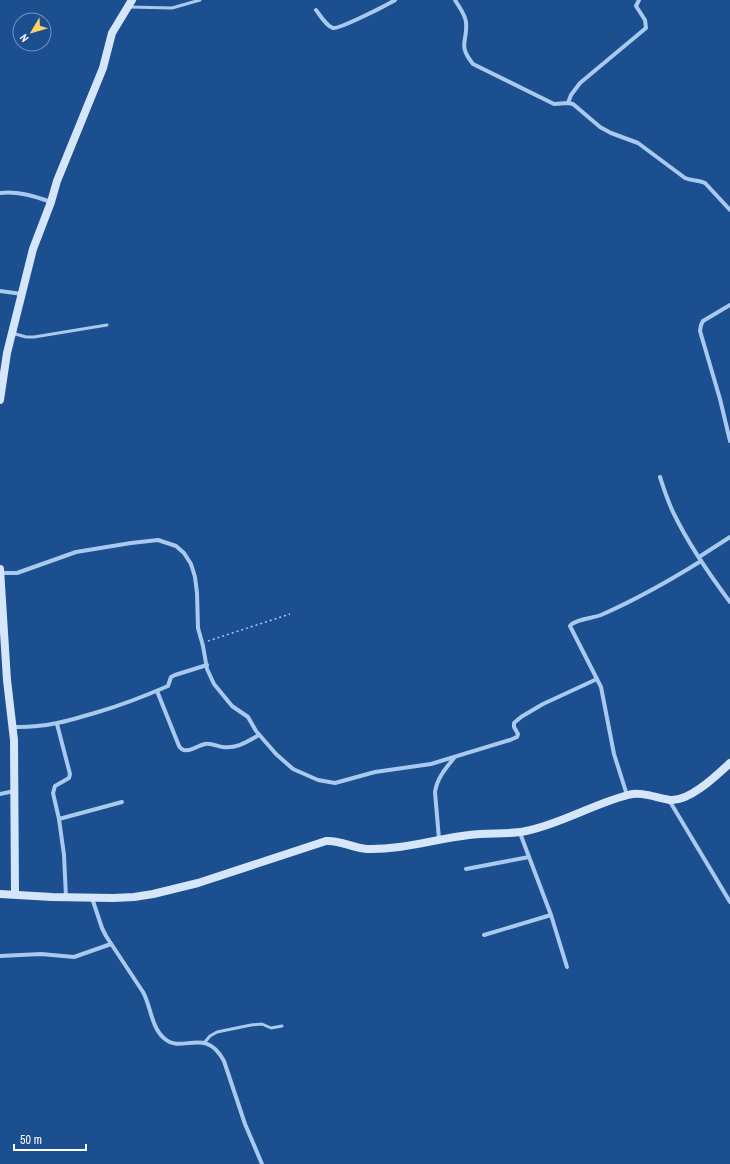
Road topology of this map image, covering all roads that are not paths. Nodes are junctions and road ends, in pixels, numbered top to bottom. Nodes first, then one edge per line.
1 (200, 0) edge
2 (395, 0) edge
3 (455, 0) edge
4 (639, 0) edge
5 (130, 4) edge
6 (316, 10) dead end
7 (568, 103) junction
8 (0, 193) edge
9 (51, 202) junction
10 (730, 210) edge
11 (0, 292) edge
12 (22, 294) junction
13 (730, 306) edge
14 (107, 325) dead end
15 (12, 333) junction
16 (0, 400) edge
17 (730, 441) edge
18 (660, 477) dead end
19 (730, 537) edge
20 (700, 559) junction
21 (0, 570) edge
22 (0, 573) edge
23 (730, 602) edge
24 (207, 665) junction
25 (598, 679) junction
26 (4, 681) edge
27 (157, 691) junction
28 (57, 724) junction
29 (13, 726) junction
30 (259, 735) junction
31 (454, 758) junction
32 (730, 763) edge
33 (14, 791) junction
34 (0, 794) edge
35 (627, 795) junction
36 (669, 800) junction
37 (122, 802) dead end
38 (59, 819) junction
39 (520, 832) junction
40 (439, 839) junction
41 (529, 857) junction
42 (466, 869) dead end
43 (0, 894) edge
44 (16, 894) junction
45 (66, 897) junction
46 (92, 897) junction
47 (730, 902) edge
48 (551, 915) junction
49 (484, 936) dead end
50 (111, 944) junction
51 (0, 956) edge
52 (567, 967) dead end
53 (282, 1026) dead end
54 (204, 1043) junction
55 (262, 1164) edge

1 - 5 lane
2 - 6 street
3 - 7 street
4 - 7 street
5 - 9 street
7 - 10 street
8 - 9 street
9 - 12 street
11 - 12 street
12 - 15 street
13 - 17 street
14 - 15 lane
15 - 16 street
18 - 20 street
19 - 20 street
20 - 23 street
20 - 25 street
21 - 22 street
22 - 24 street
22 - 26 street
24 - 27 street
24 - 30 street
25 - 31 street
25 - 35 street
26 - 29 street
27 - 28 street
27 - 30 street
28 - 29 street
28 - 38 street
29 - 33 street
30 - 31 street
31 - 40 street
32 - 36 street
33 - 34 street
33 - 44 street
35 - 36 street
35 - 39 street
36 - 47 street
37 - 38 street
38 - 45 street
39 - 40 street
39 - 41 street
40 - 46 street
41 - 42 street
41 - 48 street
43 - 44 street
44 - 45 street
45 - 46 street
46 - 50 street
48 - 49 street
48 - 52 street
50 - 51 street
50 - 54 street
53 - 54 lane
54 - 55 street

